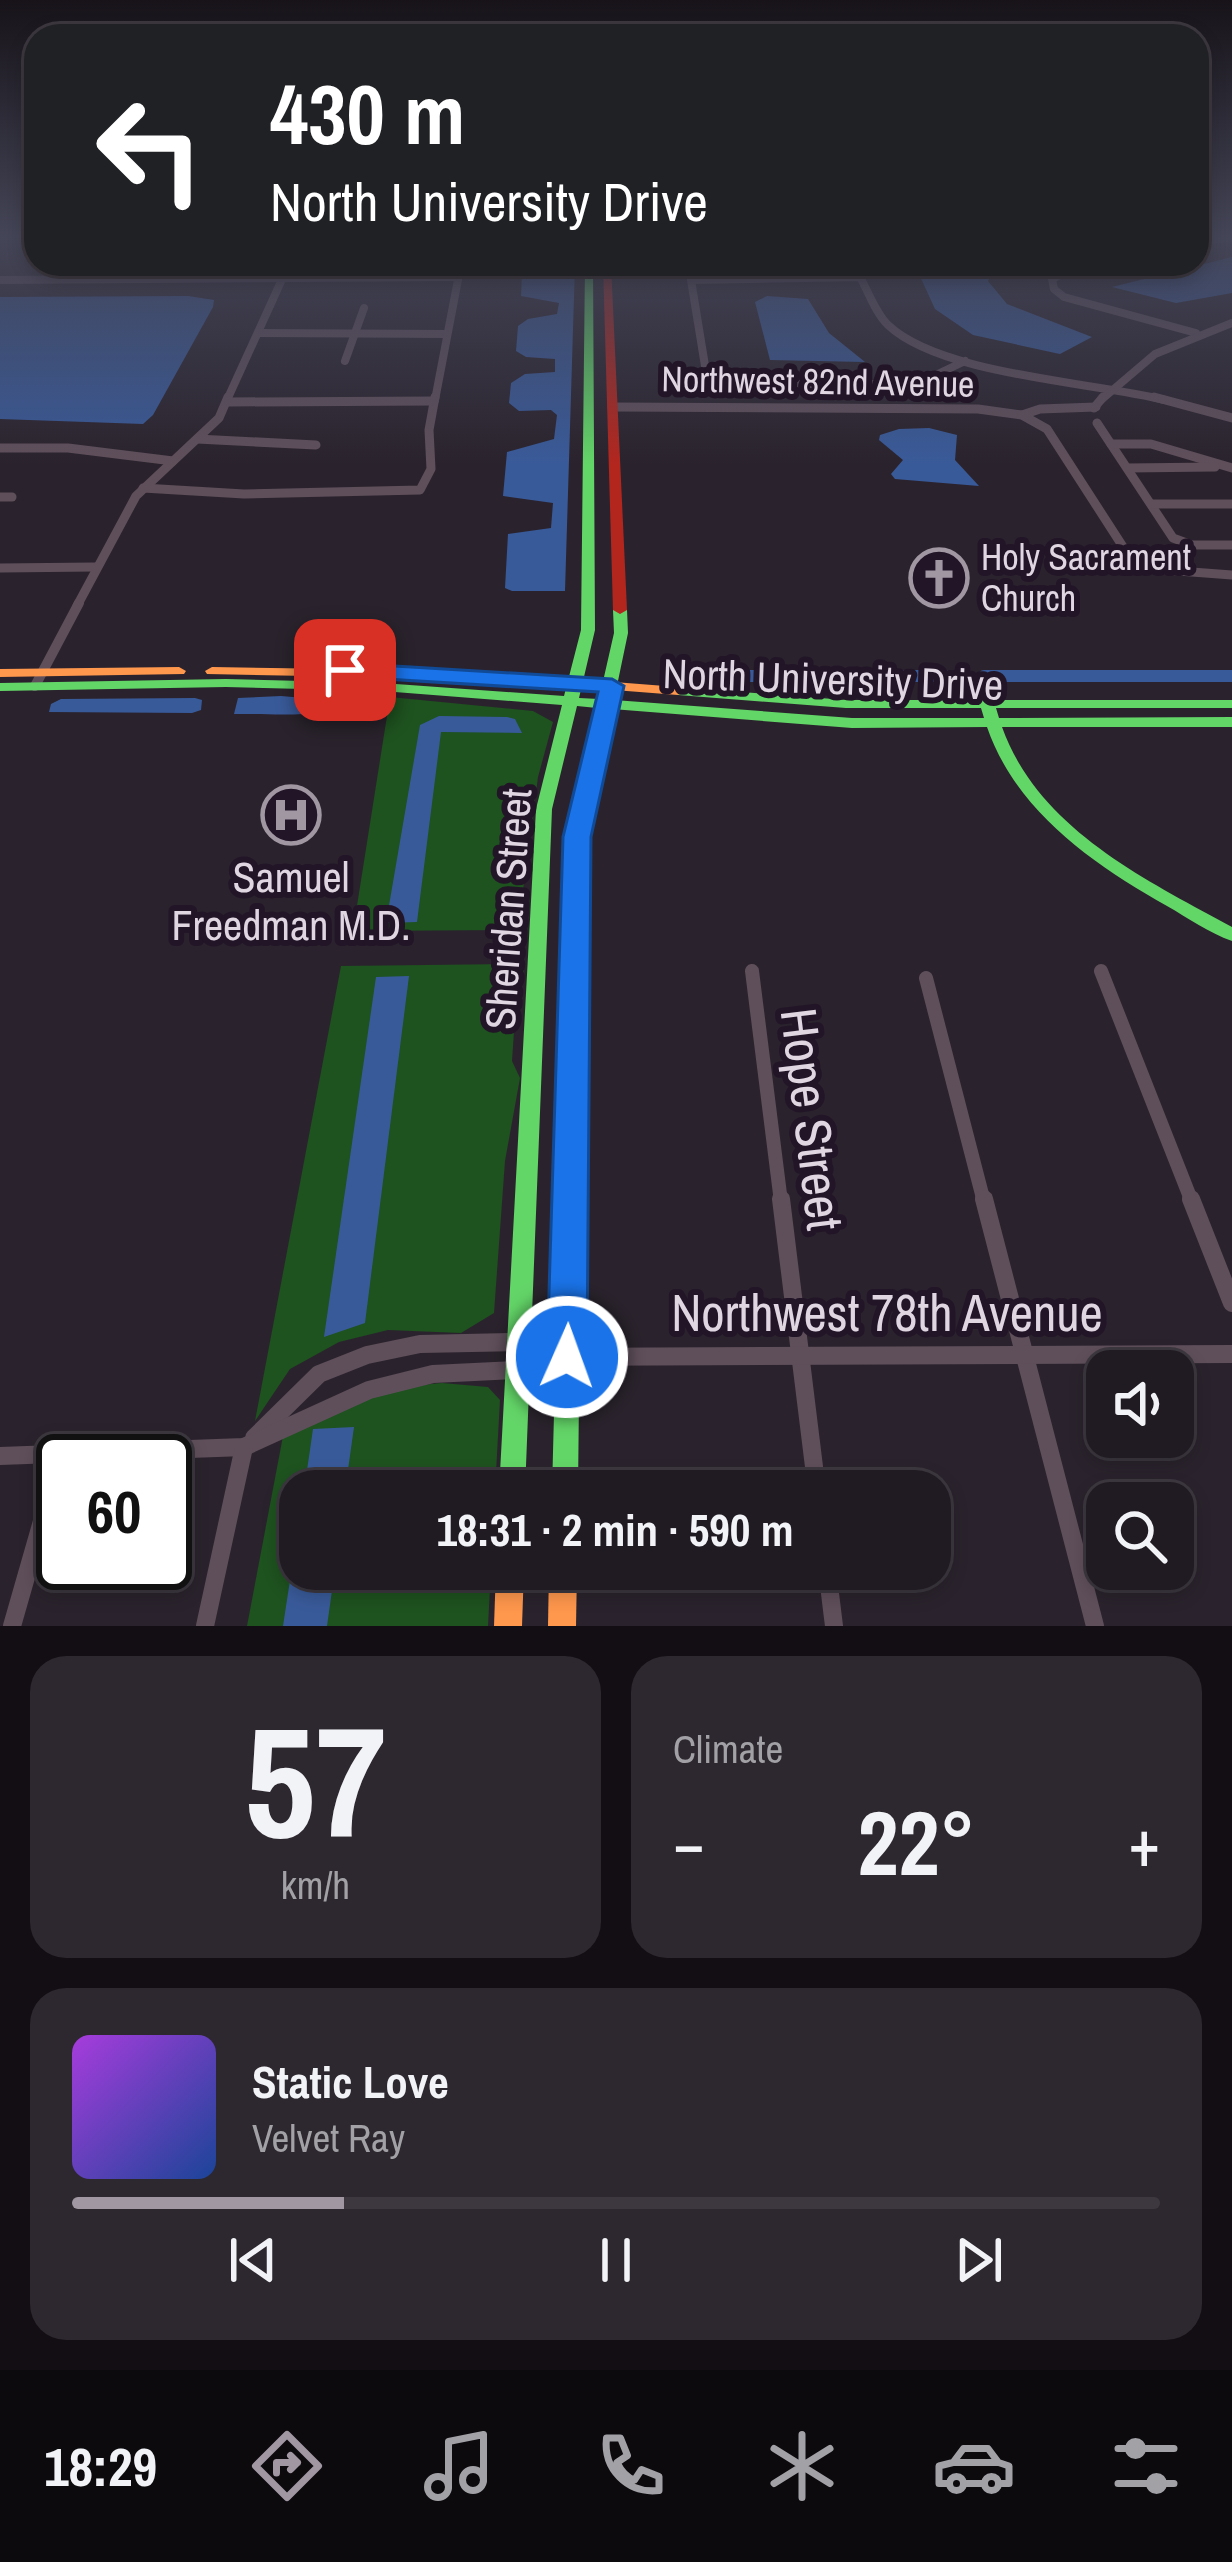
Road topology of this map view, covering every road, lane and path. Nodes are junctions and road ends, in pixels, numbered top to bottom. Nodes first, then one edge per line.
1 (268, 313) edge
2 (362, 313) edge
3 (451, 313) edge
4 (589, 313) edge
5 (609, 313) edge
6 (699, 313) edge
7 (880, 313) edge
8 (1115, 313) edge
9 (1232, 322) edge
10 (260, 333) junction
11 (1196, 333) junction
12 (355, 334) junction
13 (447, 334) junction
14 (345, 361) dead end
15 (964, 361) junction
16 (1112, 387) junction
17 (434, 401) junction
18 (229, 402) junction
19 (612, 406) junction
20 (1022, 415) junction
21 (1232, 418) edge
22 (1097, 423) dead end
23 (196, 439) junction
24 (1111, 444) junction
25 (316, 445) dead end
26 (0, 448) edge
27 (173, 460) junction
28 (1228, 467) edge
29 (1126, 468) junction
30 (143, 488) junction
31 (1151, 504) junction
32 (1232, 504) edge
33 (1232, 545) edge
34 (0, 568) edge
35 (95, 568) junction
36 (1232, 575) edge
37 (0, 673) edge
38 (38, 680) junction
39 (577, 683) junction
40 (612, 686) junction
41 (0, 687) edge
42 (572, 702) junction
43 (1232, 704) edge
44 (607, 705) junction
45 (988, 714) junction
46 (1232, 722) edge
47 (1232, 935) edge
48 (752, 971) dead end
49 (1101, 971) dead end
50 (926, 978) dead end
51 (1232, 1303) edge
52 (516, 1342) junction
53 (1023, 1354) junction
54 (1232, 1354) edge
55 (800, 1356) junction
56 (543, 1357) junction
57 (567, 1357) junction
58 (515, 1370) junction
59 (244, 1447) junction
60 (192, 1449) edge
61 (36, 1455) edge
62 (0, 1456) edge
63 (513, 1470) edge
64 (565, 1470) edge
65 (814, 1470) edge
66 (36, 1542) edge
67 (509, 1590) edge
68 (563, 1590) edge
69 (829, 1590) edge
70 (12, 1626) edge
71 (205, 1626) edge
72 (508, 1626) edge
73 (562, 1626) edge
74 (834, 1626) edge
75 (1095, 1626) edge

1 - 10 street
2 - 12 street
3 - 13 street
4 - 39 main road, Sheridan Street
5 - 19 main road, Sheridan Street
6 - 15 street
7 - 15 street
8 - 11 street
9 - 11 street
10 - 12 street
10 - 18 street
11 - 16 street
12 - 13 street
12 - 14 street
13 - 17 street
15 - 16 street
16 - 20 street, Northwest 82nd Avenue
16 - 21 street
17 - 18 street
17 - 30 street
18 - 23 street
19 - 20 street, Northwest 82nd Avenue
19 - 40 main road, Sheridan Street
20 - 36 street
22 - 24 street
23 - 25 street
23 - 27 street
24 - 28 street
24 - 29 street
26 - 27 street
27 - 30 street
28 - 29 street
29 - 31 street
30 - 35 street
31 - 32 street
31 - 33 street
34 - 35 street
35 - 38 street
37 - 38 main road, North University Drive
38 - 39 main road, North University Drive
38 - 41 main road, North University Drive
38 - 42 main road, North University Drive
39 - 40 main road, North University Drive
39 - 42 main road, Sheridan Street
40 - 44 main road, Sheridan Street
40 - 45 main road, North University Drive
42 - 44 main road, North University Drive
42 - 52 main road, Sheridan Street
43 - 45 main road, North University Drive
44 - 45 main road, North University Drive
44 - 57 main road, Sheridan Street
45 - 46 main road, North University Drive
45 - 47 main road
48 - 55 street, Hope Street
49 - 51 street
50 - 53 street
52 - 56 street, Northwest 78th Avenue
52 - 58 main road, Sheridan Street
52 - 59 street
53 - 54 street, Northwest 78th Avenue
53 - 55 street, Northwest 78th Avenue
53 - 75 street
55 - 57 street, Northwest 78th Avenue
55 - 65 street, Hope Street
56 - 57 street, Northwest 78th Avenue
56 - 58 street, Northwest 78th Avenue
57 - 64 main road, Sheridan Street
58 - 59 street, Northwest 78th Avenue
58 - 63 main road, Sheridan Street
59 - 60 street, Northwest 78th Avenue
59 - 71 street
61 - 62 street, Northwest 78th Avenue
66 - 70 street
67 - 72 main road
68 - 73 main road
69 - 74 street

